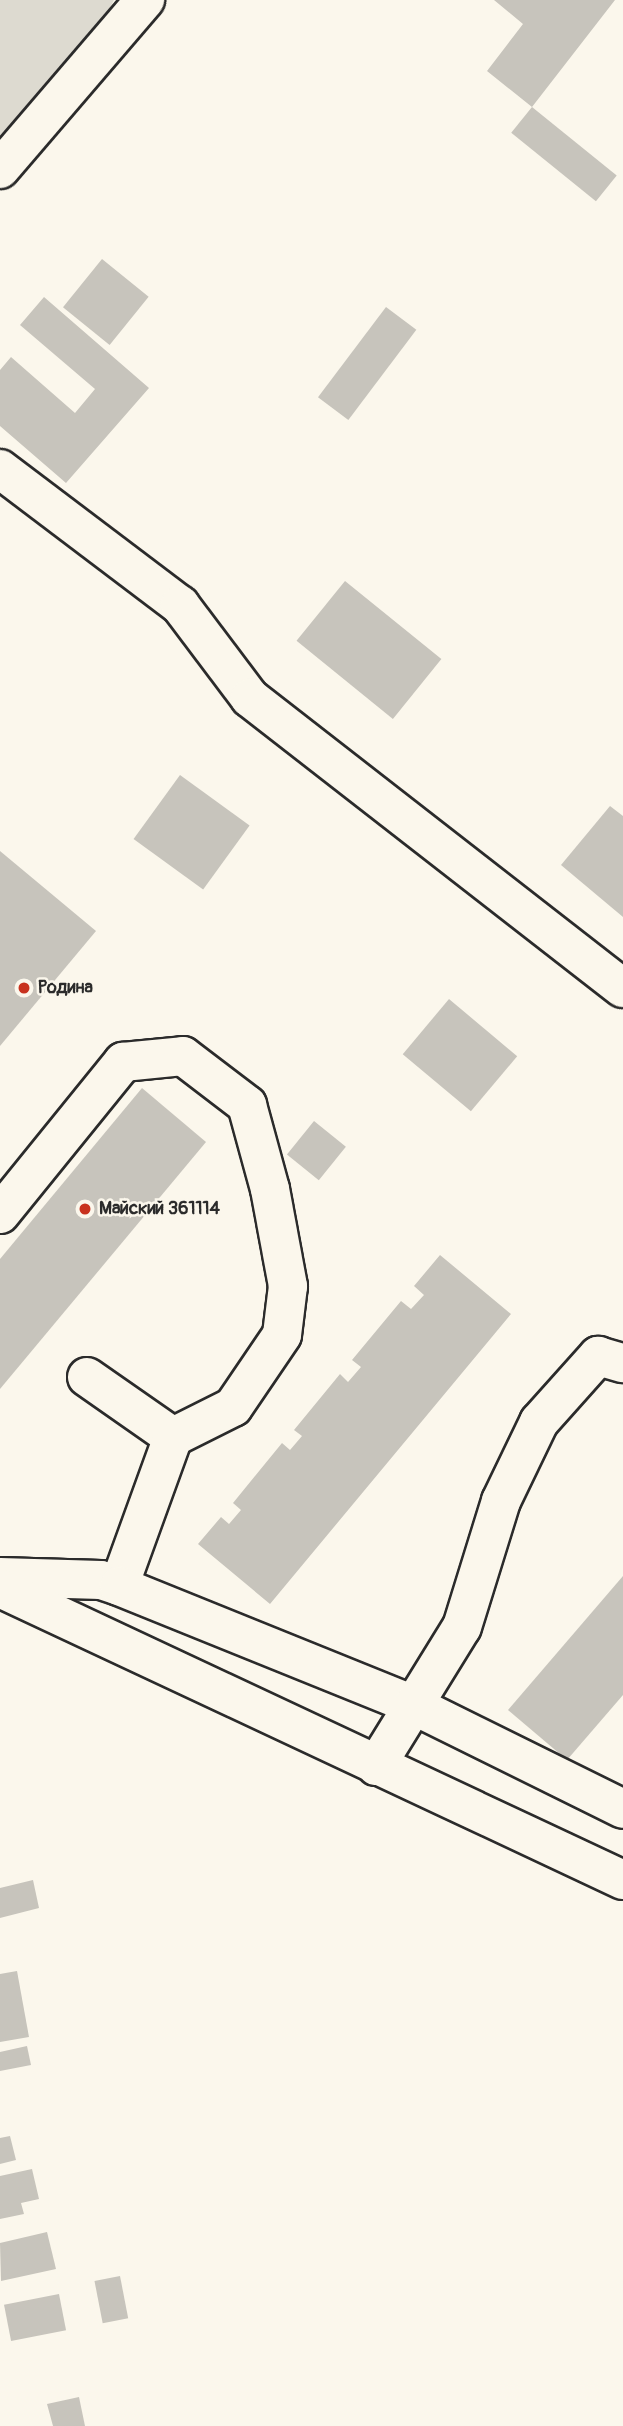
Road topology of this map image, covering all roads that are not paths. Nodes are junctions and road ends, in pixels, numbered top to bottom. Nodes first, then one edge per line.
1 (145, 0) edge
2 (0, 169) edge
3 (0, 469) edge
4 (623, 988) edge
5 (0, 1213) edge
6 (623, 1363) edge
7 (88, 1377) dead end
8 (173, 1437) junction
9 (0, 1577) edge
10 (119, 1586) junction
11 (0, 1588) edge
12 (414, 1705) junction
13 (376, 1766) junction
14 (623, 1810) edge
15 (623, 1880) edge

1 - 2 street
3 - 4 street
5 - 8 street
6 - 12 street
7 - 8 street
8 - 10 street
9 - 10 street
10 - 12 street
11 - 13 street
12 - 13 street
12 - 14 street
13 - 15 street

